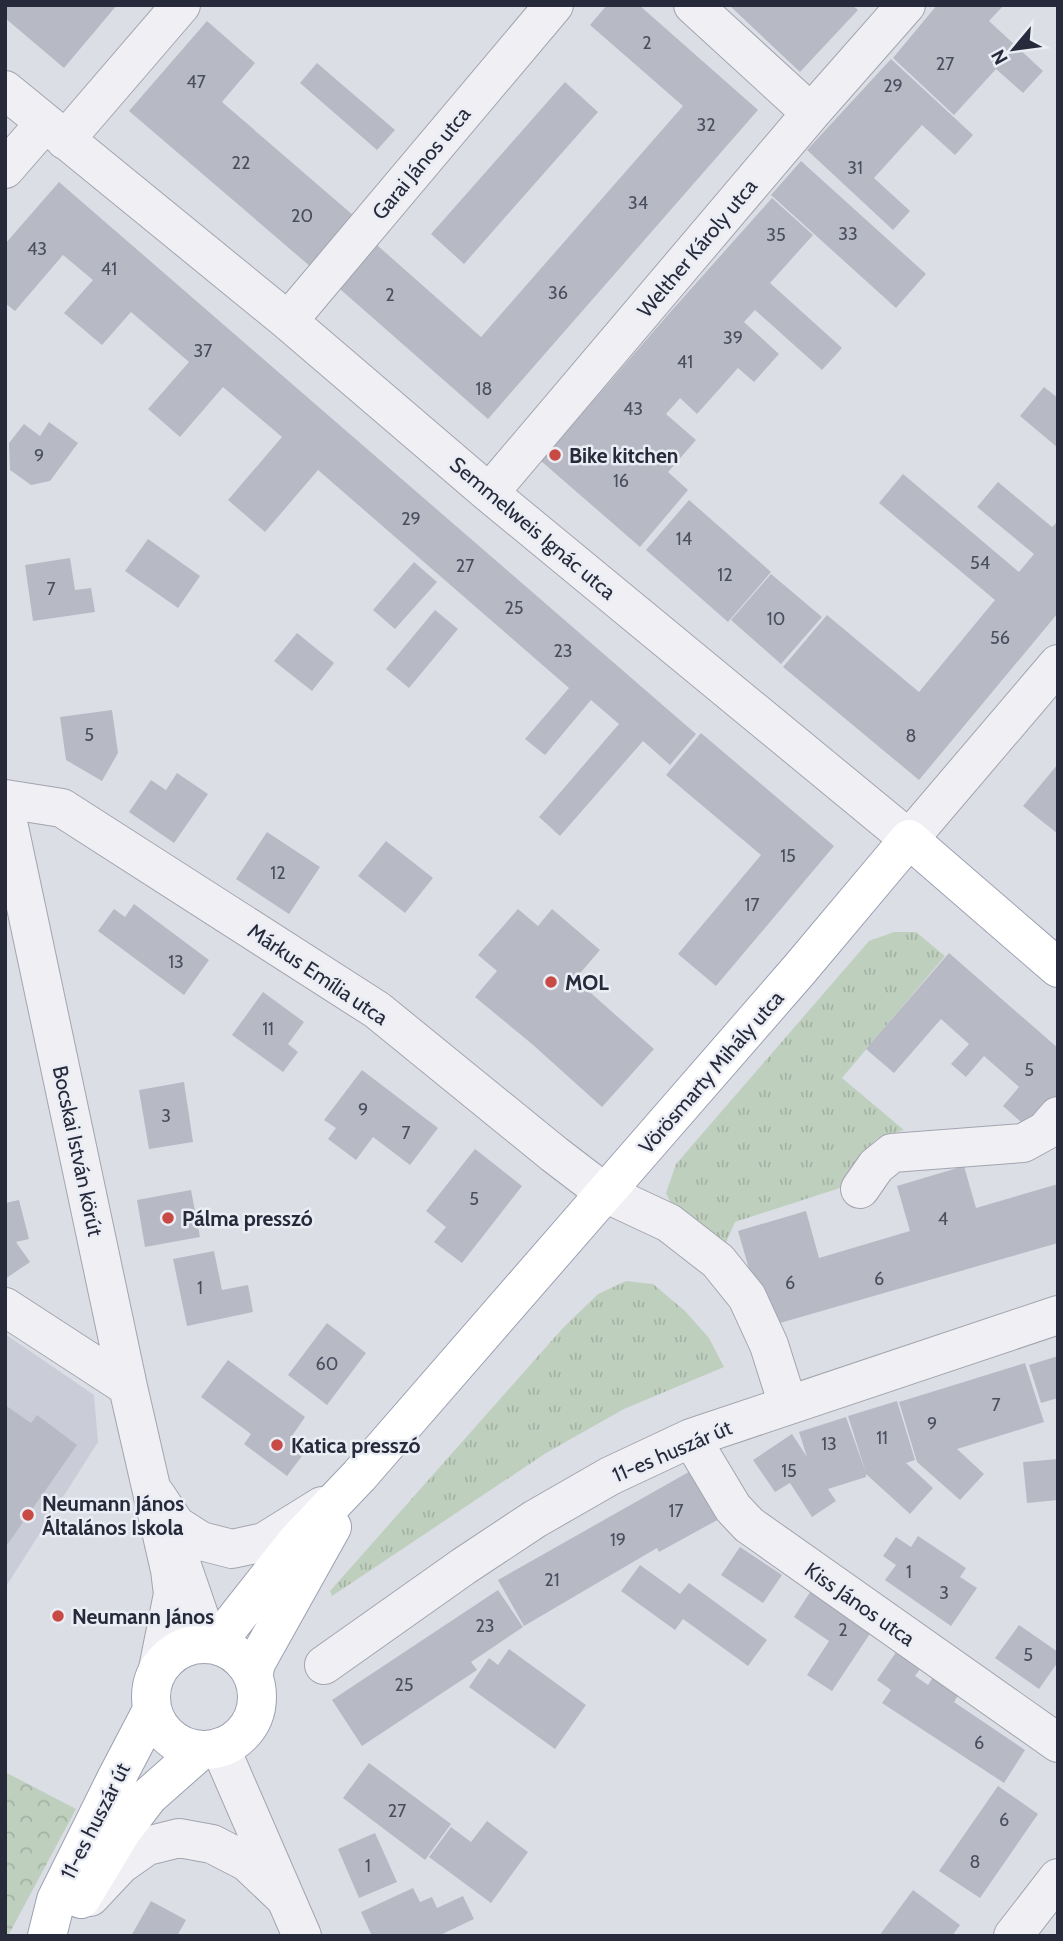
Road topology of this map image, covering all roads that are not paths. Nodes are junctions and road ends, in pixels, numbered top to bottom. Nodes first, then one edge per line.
1 (181, 5) edge
2 (554, 5) edge
3 (693, 5) edge
4 (901, 7) edge
5 (5, 90) edge
6 (811, 113) junction
7 (55, 132) junction
8 (5, 169) edge
9 (288, 321) junction
10 (489, 493) junction
11 (1058, 664) edge
12 (5, 799) edge
13 (5, 808) edge
14 (909, 839) junction
15 (1058, 968) edge
16 (1058, 1116) edge
17 (860, 1189) dead end
18 (606, 1193) junction
19 (5, 1307) edge
20 (1058, 1315) edge
21 (128, 1387) junction
22 (788, 1405) junction
23 (691, 1438) junction
24 (359, 1476) junction
25 (154, 1493) junction
26 (212, 1645) junction
27 (324, 1665) dead end
28 (159, 1669) junction
29 (253, 1677) junction
30 (152, 1710) junction
31 (1058, 1742) edge
32 (211, 1749) junction
33 (1058, 1878) edge
34 (286, 1899) junction
35 (58, 1930) edge
36 (302, 1936) edge
37 (1013, 1936) edge

1 - 7 street
2 - 9 street, Garai János utca
3 - 6 street
4 - 6 street, Welther Károly utca
5 - 7 street, Semmelweis Ignác utca
6 - 10 street, Welther Károly utca
7 - 8 street
7 - 9 street, Semmelweis Ignác utca
9 - 10 street, Semmelweis Ignác utca
10 - 14 street, Semmelweis Ignác utca
11 - 14 street, Vörösmarty Mihály utca
12 - 18 street, Márkus Emília utca
13 - 21 street, Bocskai István körút
14 - 15 main road, Semmelweis Ignác utca
14 - 18 main road, Vörösmarty Mihály utca
16 - 17 street
18 - 22 street, Márkus Emília utca
18 - 24 main road, Vörösmarty Mihály utca
19 - 21 street
20 - 22 street, 11-es huszár út
21 - 25 street, Bocskai István körút
22 - 23 street, 11-es huszár út
23 - 27 street, 11-es huszár út
23 - 31 street, Kiss János utca
24 - 25 street
24 - 26 main road
24 - 29 main road
25 - 26 street, Bocskai István körút
25 - 28 street, Bocskai István körút
26 - 28 main road
26 - 29 main road
28 - 30 main road
29 - 32 main road
30 - 32 main road
30 - 35 main road, 11-es huszár út
32 - 34 street
32 - 35 main road, 11-es huszár út
33 - 37 street
34 - 35 street
34 - 36 street

